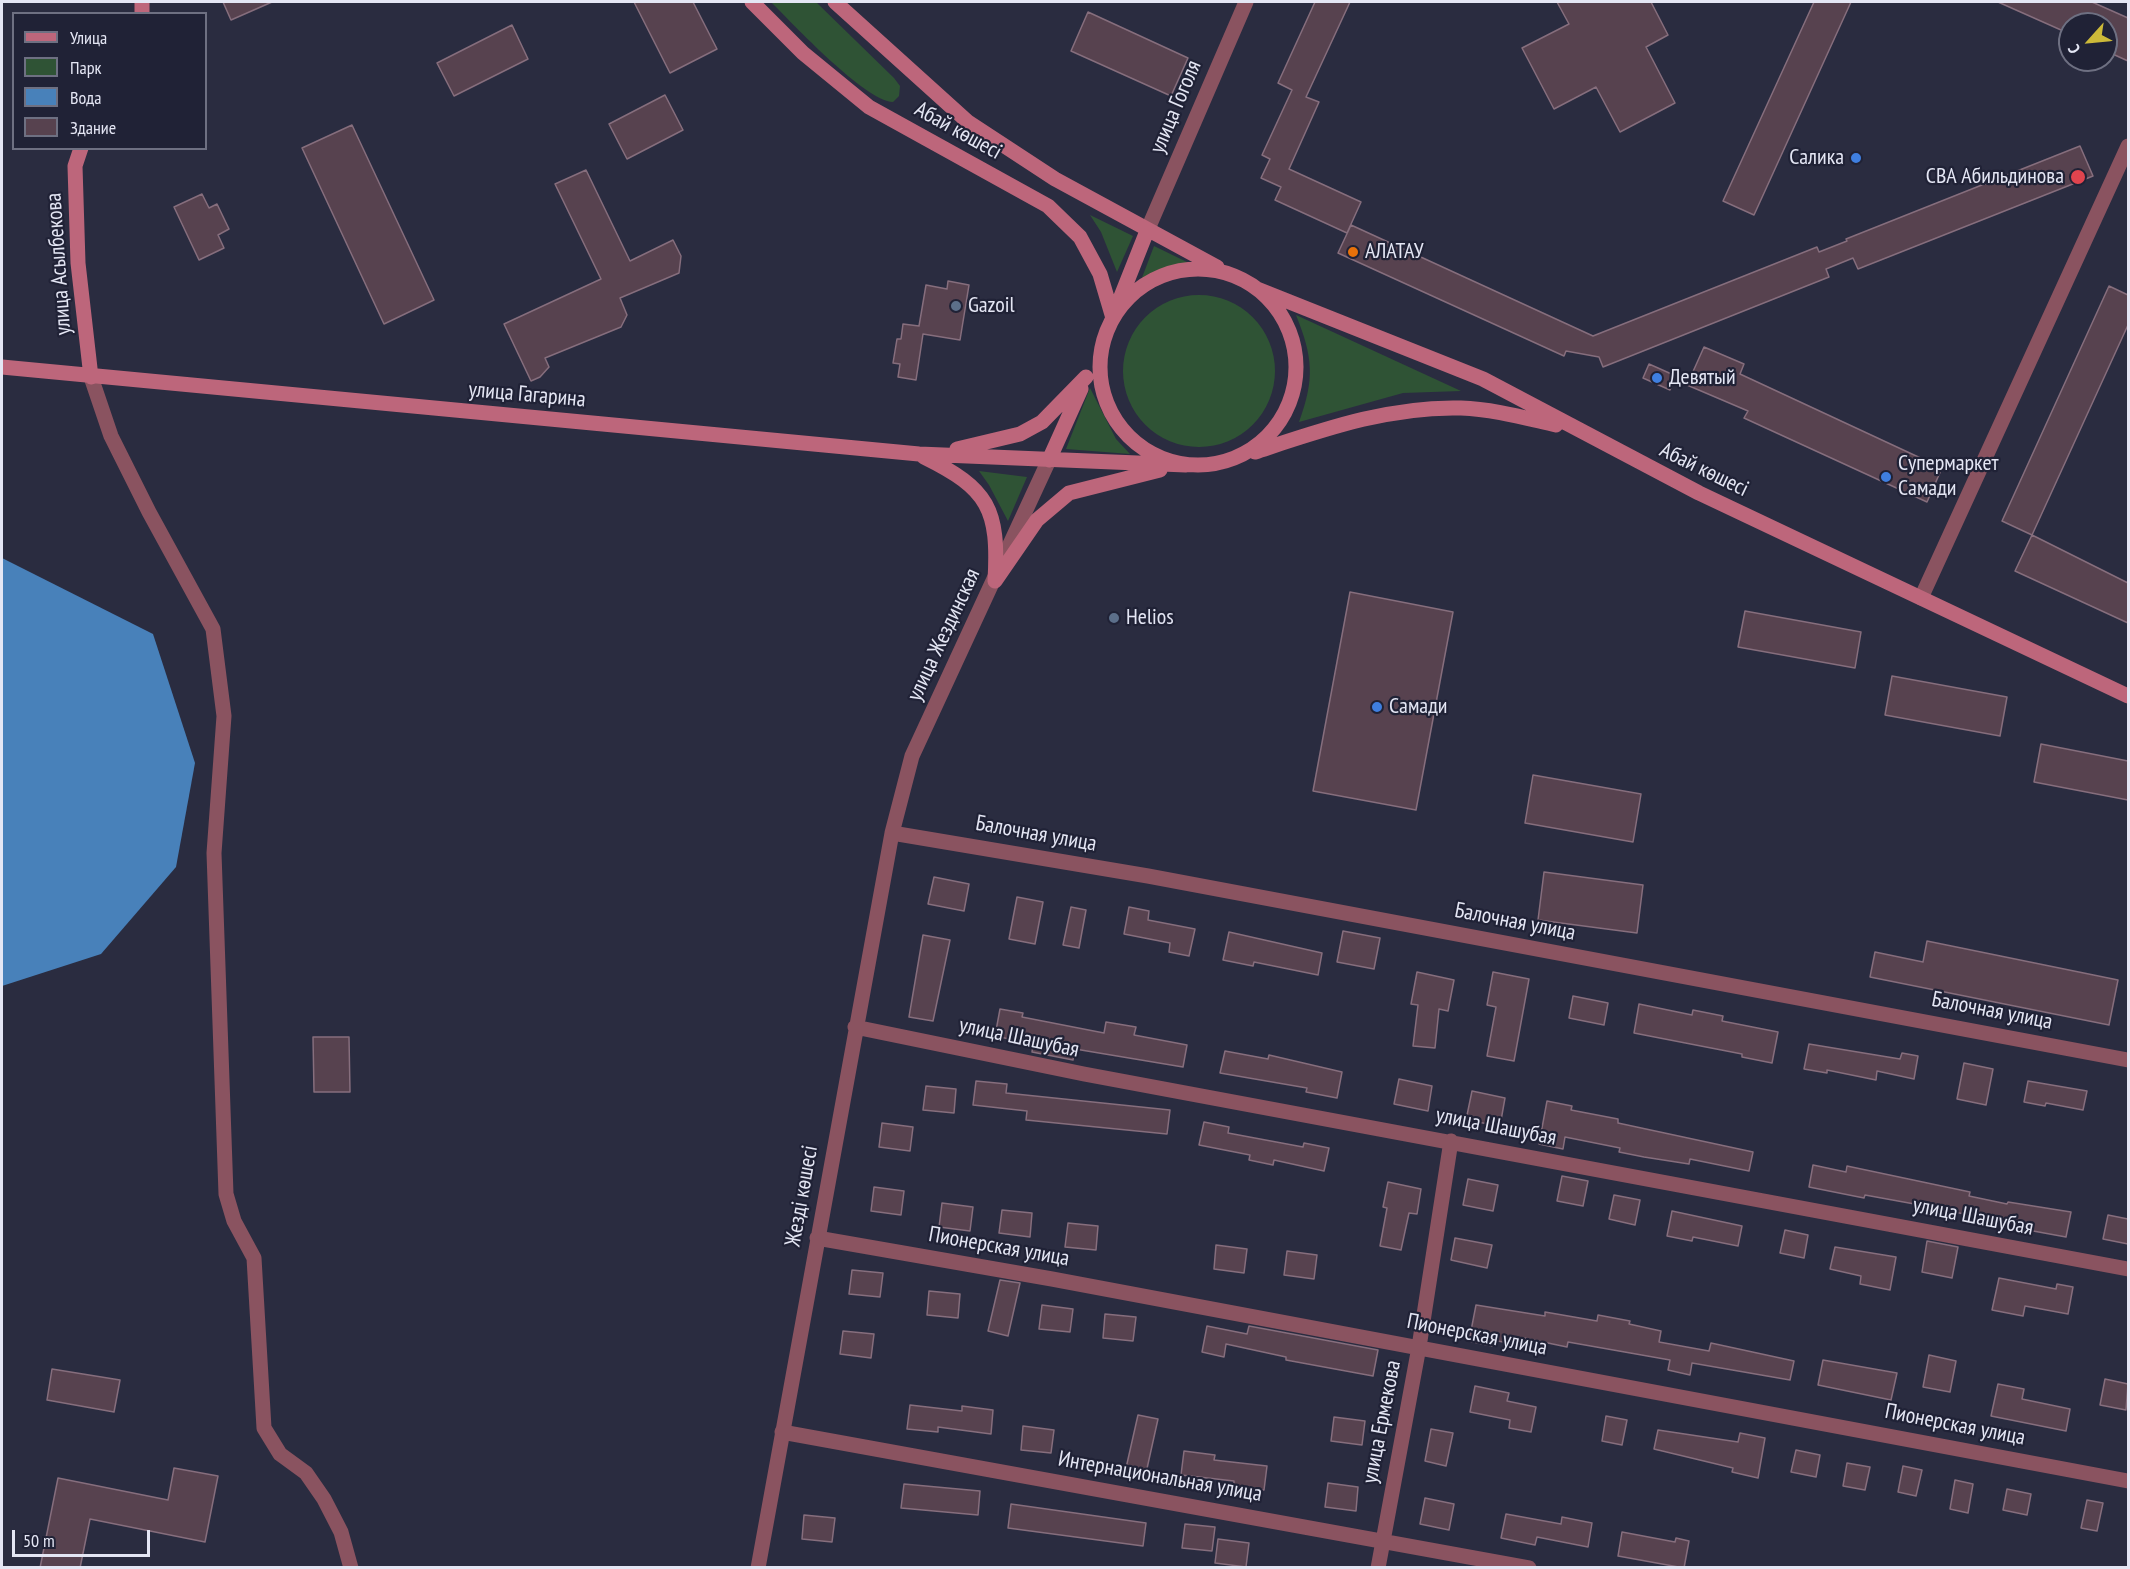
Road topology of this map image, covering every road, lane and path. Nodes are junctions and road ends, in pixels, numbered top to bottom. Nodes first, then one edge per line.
1 (752, 2) edge
2 (835, 2) edge
3 (1246, 2) edge
4 (2128, 146) edge
5 (80, 150) edge
6 (1147, 231) junction
7 (1230, 274) junction
8 (1257, 289) junction
9 (1113, 318) junction
10 (1105, 336) junction
11 (2, 368) edge
12 (92, 377) junction
13 (1086, 377) junction
14 (1576, 430) junction
15 (918, 454) junction
16 (1238, 458) junction
17 (1049, 460) junction
18 (1186, 465) junction
19 (994, 581) junction
20 (1921, 598) junction
21 (2128, 696) edge
22 (892, 833) junction
23 (855, 1027) junction
24 (2128, 1060) edge
25 (1451, 1142) junction
26 (817, 1238) junction
27 (2128, 1269) edge
28 (1419, 1347) junction
29 (782, 1432) junction
30 (2128, 1481) edge
31 (1383, 1540) junction
32 (351, 1568) edge
33 (758, 1568) edge
34 (1378, 1568) edge
35 (1529, 1568) edge

1 - 9 main road, Абай көшесі
2 - 6 main road, Абай көшесі
3 - 6 street, улица Гоголя
4 - 20 street
5 - 12 main road, улица Асылбекова
6 - 7 main road, Абай көшесі
6 - 9 main road
7 - 8 main road
7 - 9 main road
8 - 14 main road, Абай көшесі
8 - 16 main road
9 - 10 main road
10 - 13 main road
10 - 18 main road
11 - 12 main road, улица Гагарина
12 - 15 main road, улица Гагарина
12 - 32 street
13 - 15 main road
13 - 17 main road
14 - 16 main road
14 - 20 main road, Абай көшесі
15 - 17 main road, улица Гагарина
15 - 19 main road
16 - 18 main road
17 - 18 main road, улица Гагарина
17 - 19 street, улица Жездинская
18 - 19 main road
19 - 22 street, улица Жездинская
20 - 21 main road, Абай көшесі
22 - 23 street, Жезді көшесі
22 - 24 street, Балочная улица
23 - 25 street, улица Шашубая
23 - 26 street, Жезді көшесі
25 - 27 street, улица Шашубая
25 - 28 street, улица Ермекова
26 - 28 street, Пионерская улица
26 - 29 street, Жезді көшесі
28 - 30 street, Пионерская улица
28 - 31 street, улица Ермекова
29 - 31 street, Интернациональная улица
29 - 33 street, Жезді көшесі
31 - 34 street, улица Ермекова
31 - 35 street, Интернациональная улица

